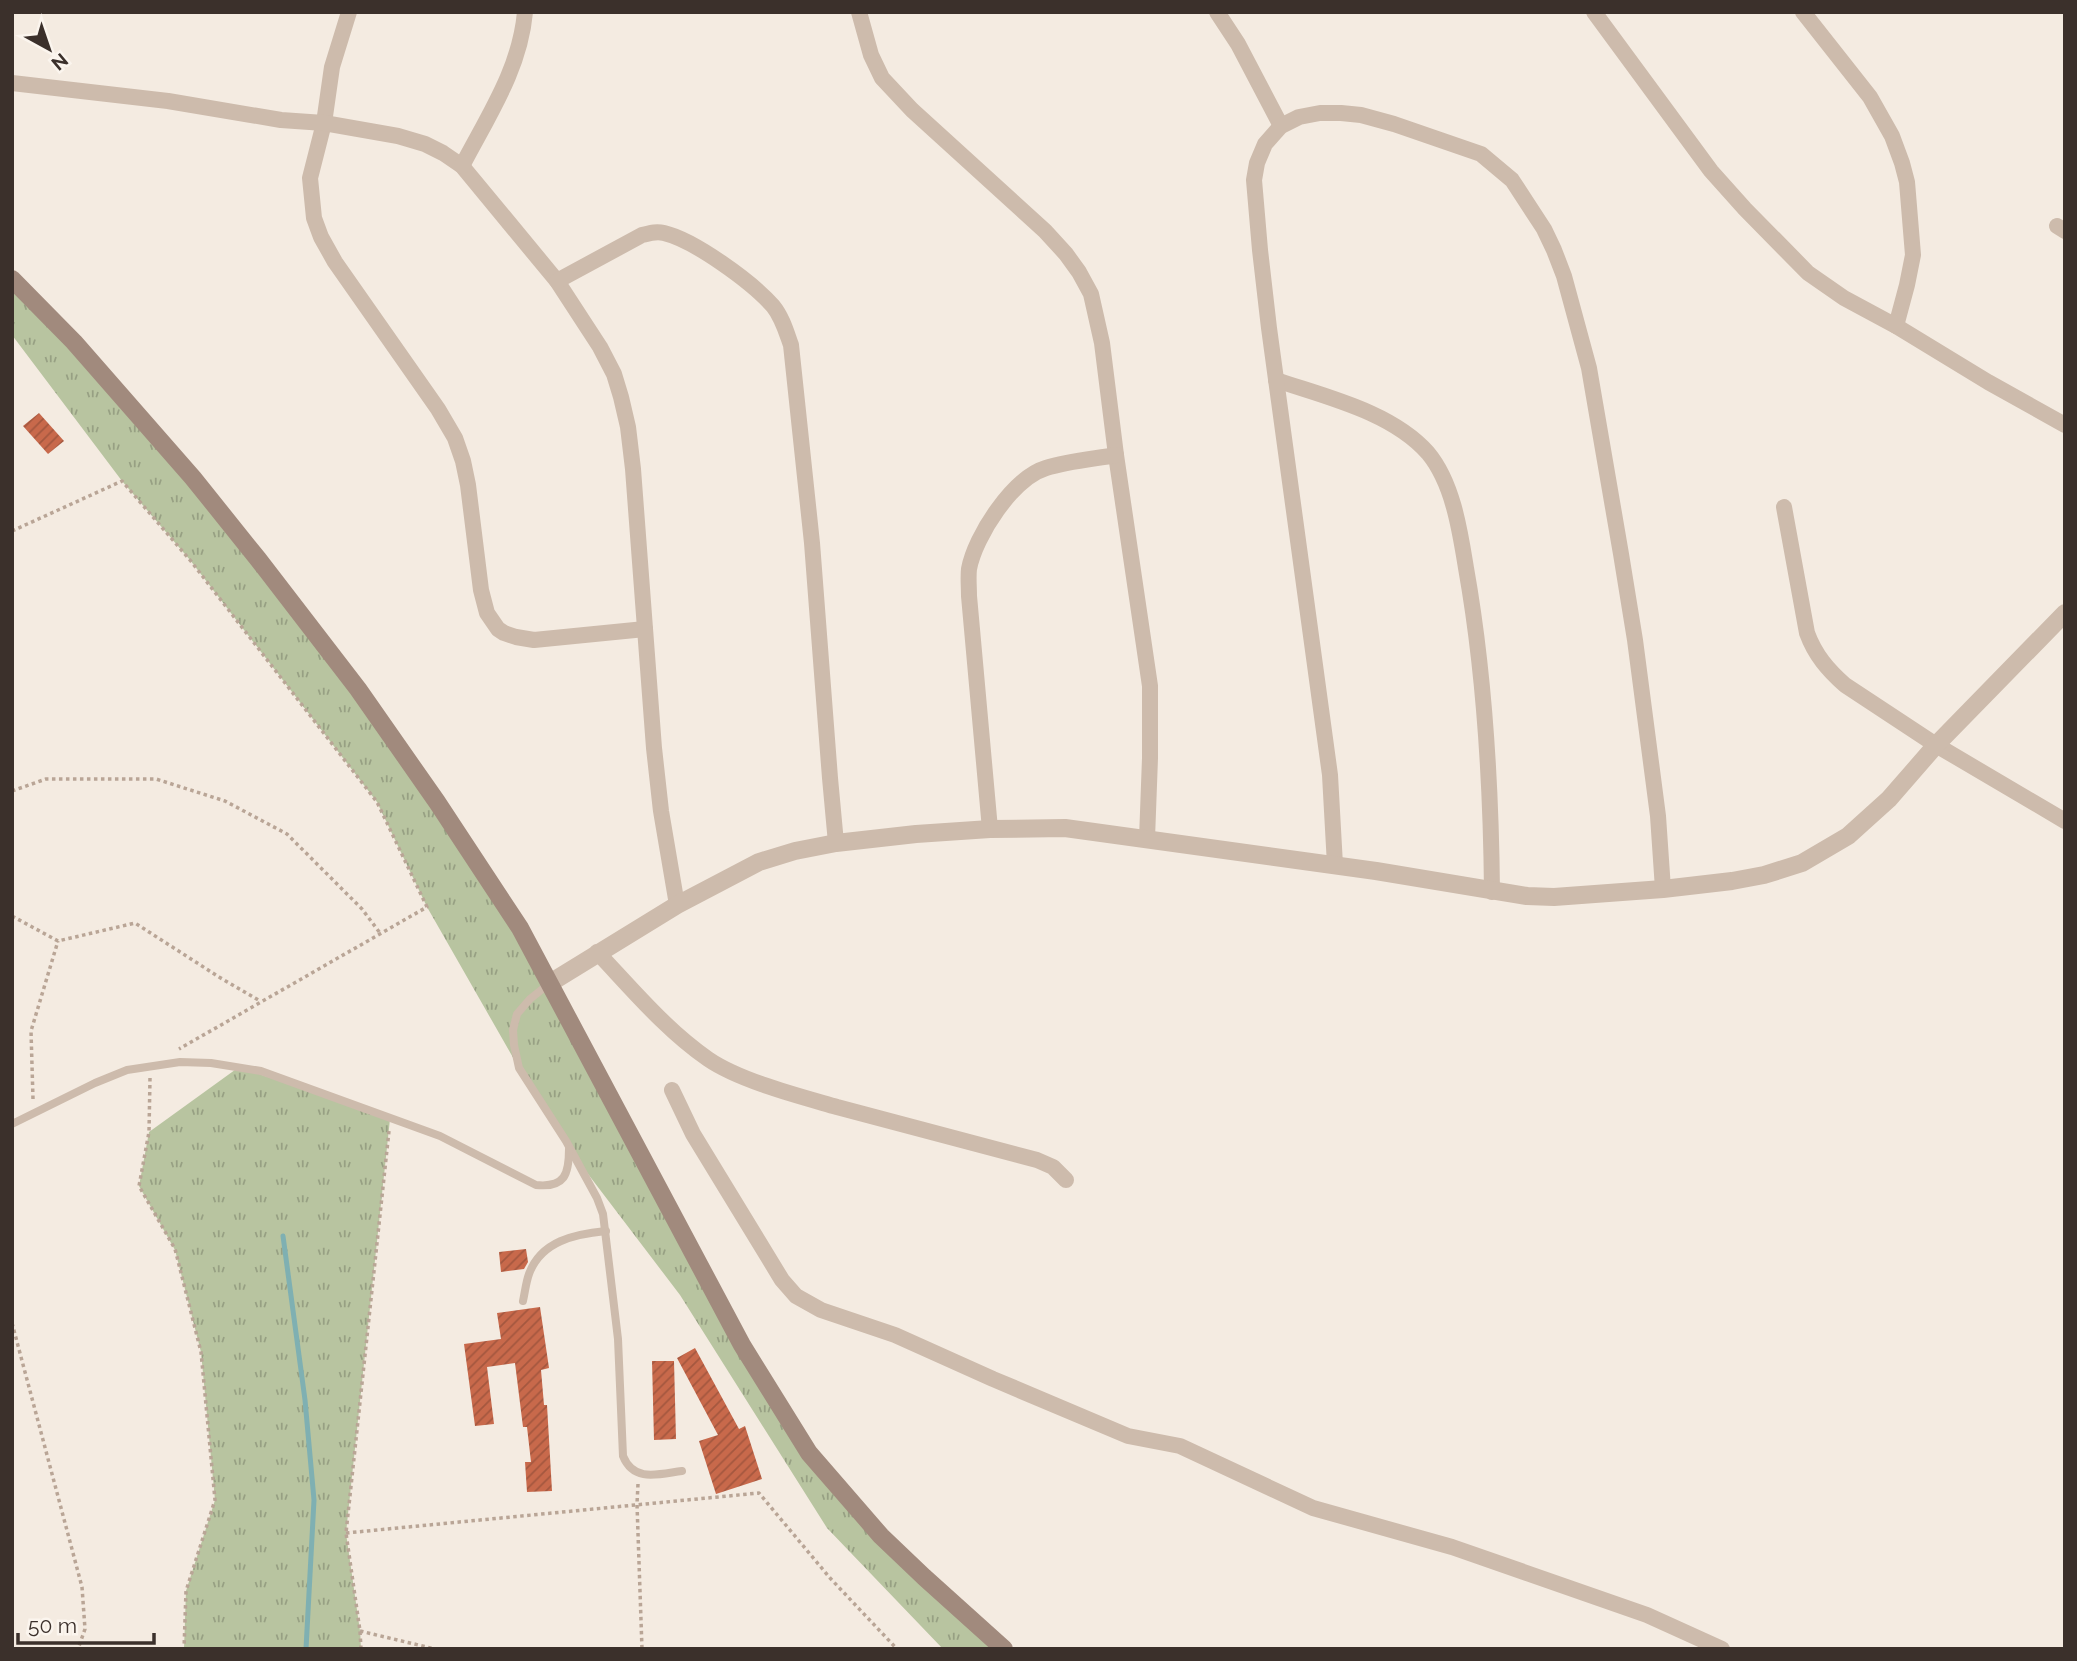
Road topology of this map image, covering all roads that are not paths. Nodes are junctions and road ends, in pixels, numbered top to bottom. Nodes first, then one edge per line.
1 (349, 12) edge
2 (525, 12) edge
3 (859, 12) edge
4 (1217, 12) edge
5 (1594, 12) edge
6 (1803, 12) edge
7 (12, 83) edge
8 (324, 123) junction
9 (1281, 125) junction
10 (462, 166) junction
11 (12, 279) edge
12 (557, 281) junction
13 (1896, 326) junction
14 (1276, 380) junction
15 (2065, 425) edge
16 (1116, 455) junction
17 (1784, 507) dead end
18 (2065, 613) edge
19 (645, 629) junction
20 (1937, 745) junction
21 (2065, 821) edge
22 (990, 829) junction
23 (1147, 839) junction
24 (836, 843) junction
25 (1335, 865) junction
26 (1663, 889) junction
27 (1492, 892) junction
28 (677, 905) junction
29 (597, 952) junction
30 (550, 983) junction
31 (672, 1090) dead end
32 (12, 1124) edge
33 (569, 1149) junction
34 (1066, 1180) dead end
35 (606, 1231) junction
36 (523, 1301) dead end
37 (682, 1471) dead end
38 (1004, 1649) edge
39 (1722, 1649) edge

1 - 8 street
2 - 10 street
3 - 16 street
4 - 9 street
5 - 13 street
6 - 13 street
7 - 8 street
8 - 10 street
8 - 19 street
9 - 14 street
9 - 26 street
10 - 12 street
11 - 30 main road
12 - 19 street
12 - 24 street
13 - 15 street
14 - 25 street
14 - 27 street
16 - 22 street
16 - 23 street
17 - 20 street
18 - 20 street
19 - 28 street
20 - 21 street
20 - 26 street
22 - 23 street
22 - 24 street
23 - 25 street
24 - 28 street
25 - 27 street
26 - 27 street
28 - 29 street
29 - 30 street
29 - 34 street
30 - 33 lane
30 - 38 main road
31 - 39 street
32 - 33 lane
33 - 35 lane
35 - 36 lane
35 - 37 lane

